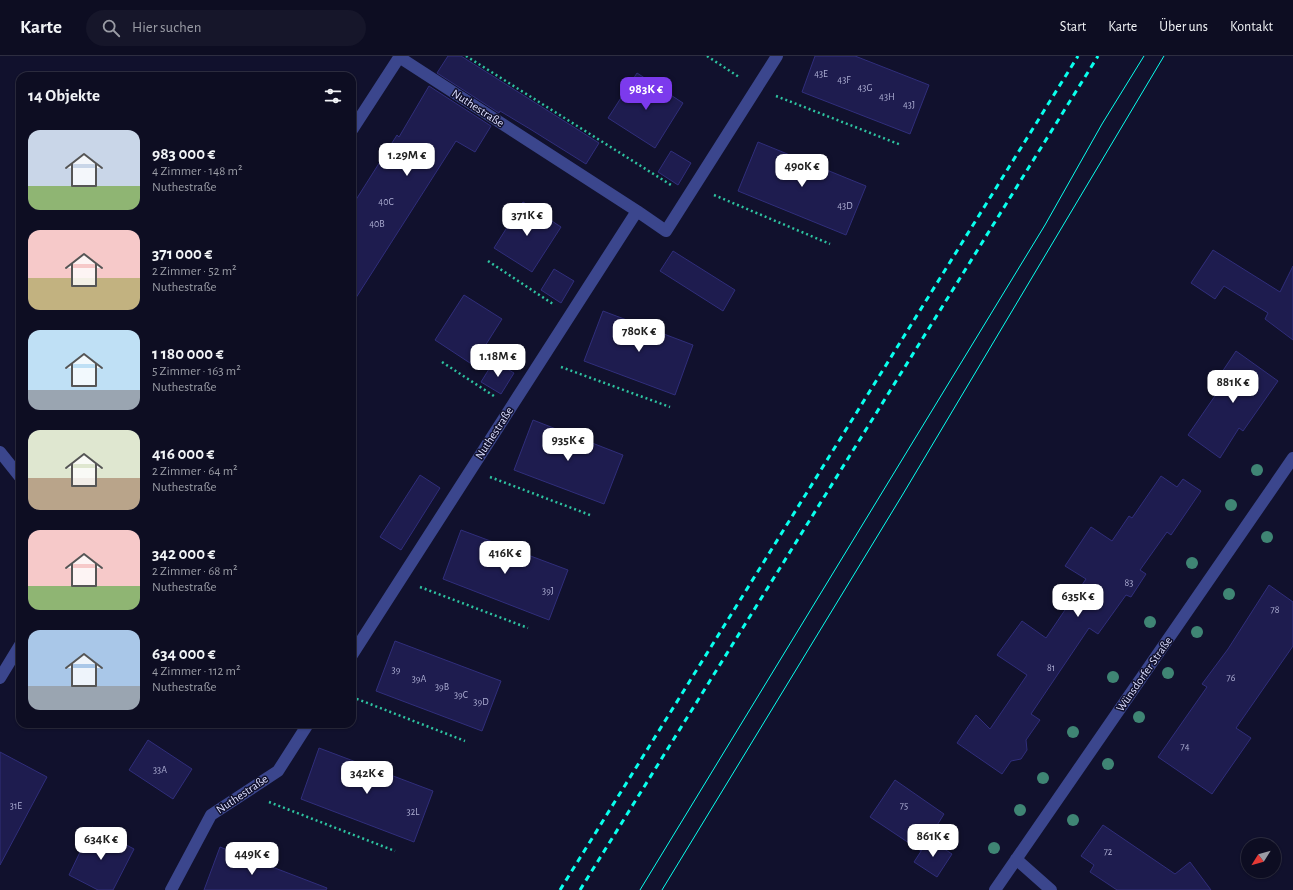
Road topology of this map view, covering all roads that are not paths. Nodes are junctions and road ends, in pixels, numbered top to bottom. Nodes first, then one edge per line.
1 (399, 56) edge
2 (777, 56) edge
3 (356, 124) edge
4 (637, 212) junction
5 (0, 452) edge
6 (1293, 458) edge
7 (16, 472) edge
8 (356, 650) edge
9 (16, 652) edge
10 (0, 678) edge
11 (305, 728) edge
12 (1016, 859) junction
13 (171, 890) edge
14 (995, 890) edge
15 (1051, 890) edge

1 - 3 street, Nuthestraße
1 - 4 street, Nuthestraße
2 - 4 street, Nuthestraße
4 - 8 street, Nuthestraße
5 - 7 street
6 - 12 street, Wünsdorfer Straße
9 - 10 street
11 - 13 street, Nuthestraße
12 - 14 street, Wünsdorfer Straße
12 - 15 street

